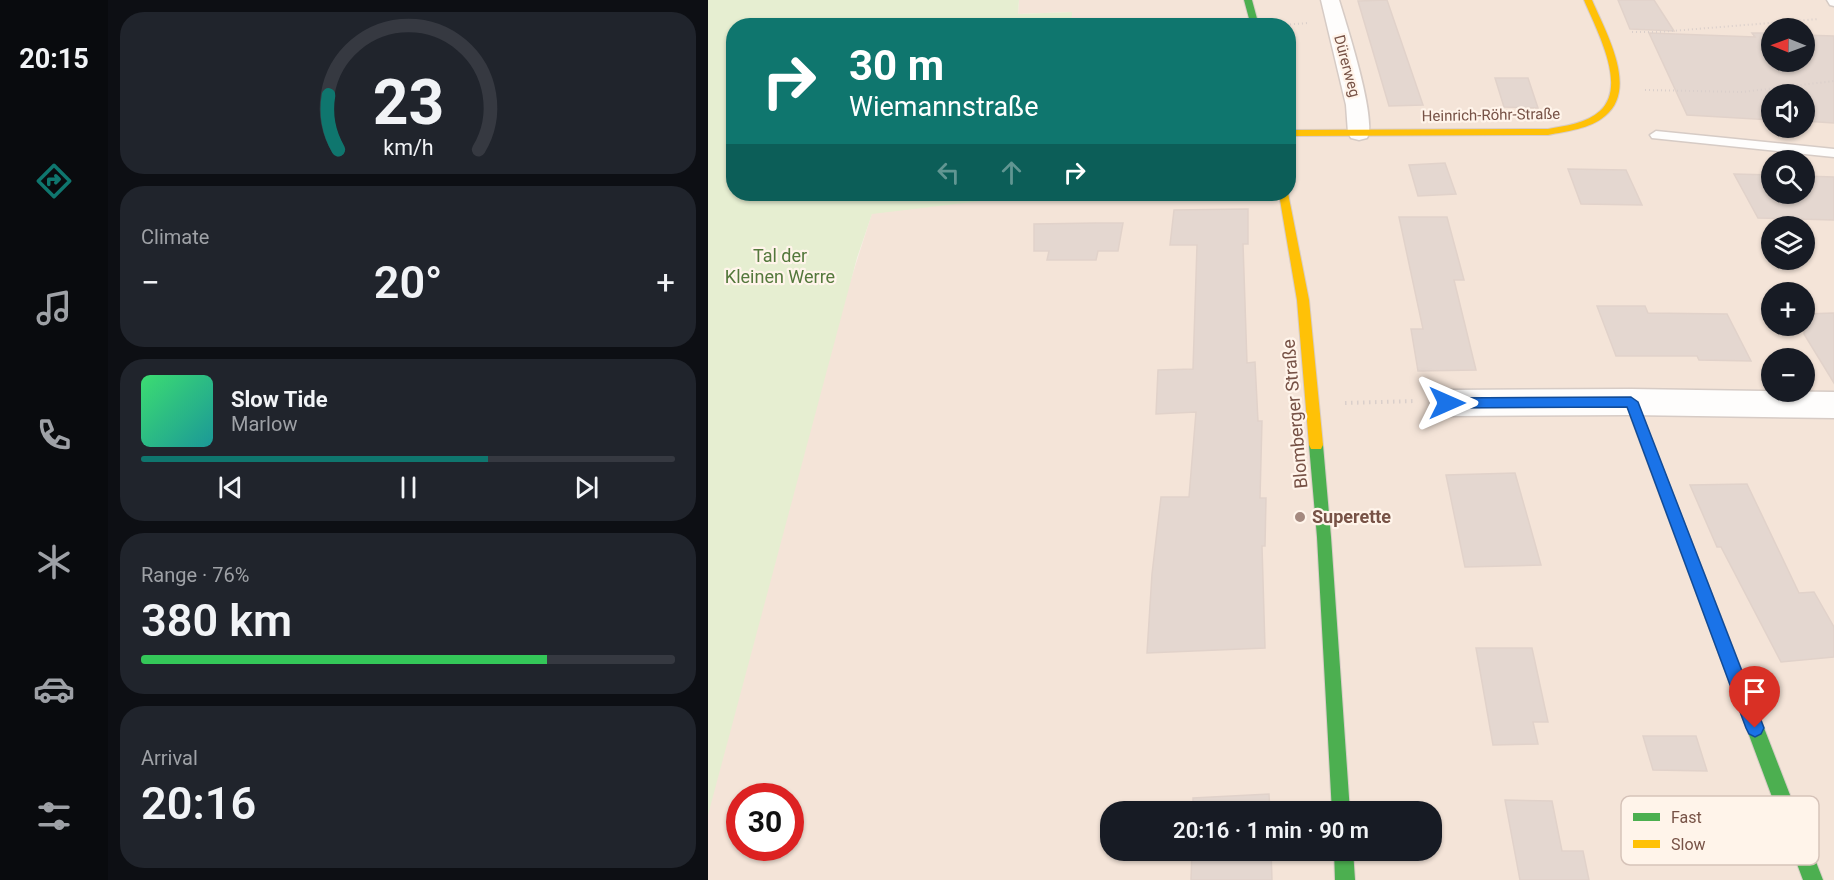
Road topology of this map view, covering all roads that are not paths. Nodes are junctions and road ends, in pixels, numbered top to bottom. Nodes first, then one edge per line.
1 (1248, 0) edge
2 (1330, 0) edge
3 (1588, 0) edge
4 (1253, 18) edge
5 (1296, 133) edge
6 (1359, 133) junction
7 (1656, 135) dead end
8 (1834, 153) edge
9 (1285, 201) edge
10 (1631, 402) junction
11 (1447, 403) road end
12 (1834, 405) edge
13 (1781, 796) edge
14 (1340, 801) edge
15 (1344, 861) edge
16 (1807, 865) edge
17 (1345, 880) edge
18 (1813, 880) edge

1 - 4 street
2 - 6 street, Dürerweg
3 - 6 street, Heinrich-Röhr-Straße
5 - 6 street, Heinrich-Röhr-Straße
7 - 8 lane
9 - 14 street, Blomberger Straße
10 - 11 street
10 - 12 street
10 - 13 street
15 - 17 street
16 - 18 street

